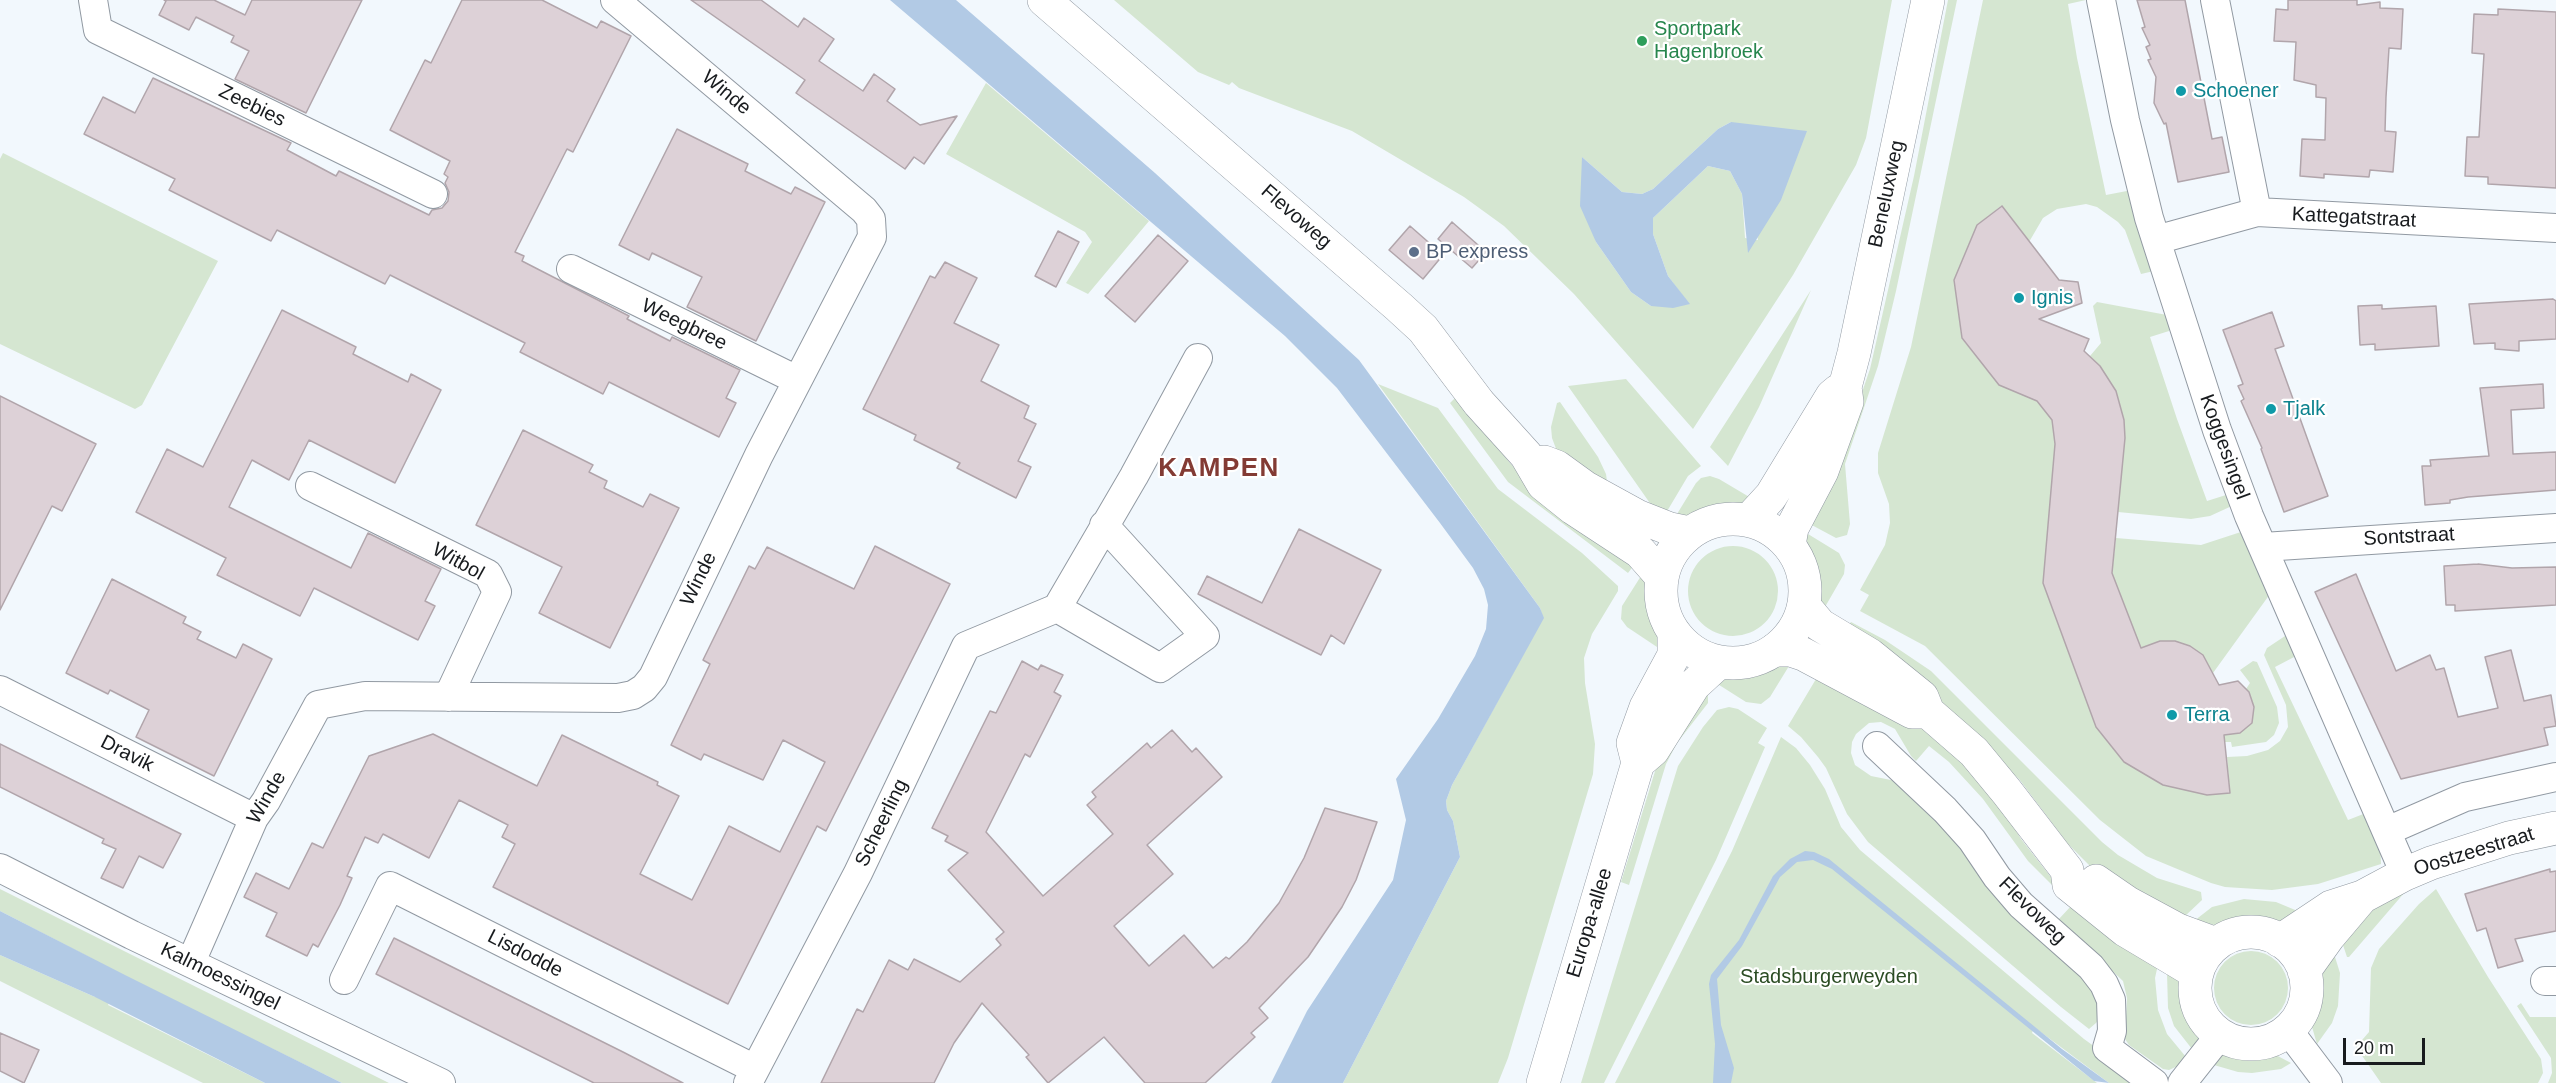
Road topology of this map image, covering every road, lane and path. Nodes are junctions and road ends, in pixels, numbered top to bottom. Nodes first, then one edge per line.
1 (93, 0) edge
2 (615, 0) edge
3 (1044, 0) edge
4 (1928, 0) edge
5 (2101, 0) edge
6 (2215, 0) edge
7 (433, 194) dead end
8 (2257, 213) junction
9 (2556, 228) edge
10 (2156, 240) junction
11 (571, 269) dead end
12 (1198, 358) dead end
13 (797, 380) junction
14 (1845, 387) junction
15 (1526, 455) junction
16 (310, 486) dead end
17 (1749, 520) junction
18 (1104, 525) junction
19 (2556, 528) edge
20 (1689, 533) junction
21 (1789, 545) junction
22 (2263, 547) junction
23 (1662, 577) junction
24 (1804, 606) junction
25 (1057, 608) junction
26 (1674, 633) junction
27 (1775, 650) junction
28 (1719, 662) junction
29 (0, 690) edge
30 (448, 697) junction
31 (1928, 712) junction
32 (1877, 746) dead end
33 (1638, 763) junction
34 (2556, 777) edge
35 (254, 818) junction
36 (2556, 828) edge
37 (2387, 831) junction
38 (0, 868) edge
39 (2067, 870) junction
40 (2405, 874) junction
41 (2362, 897) junction
42 (2280, 940) junction
43 (2217, 944) junction
44 (191, 962) junction
45 (2304, 971) junction
46 (2197, 973) junction
47 (344, 980) dead end
48 (2288, 1030) junction
49 (2220, 1035) junction
50 (751, 1076) edge
51 (441, 1083) edge
52 (1543, 1083) edge
53 (2154, 1083) edge
54 (2182, 1083) edge
55 (2328, 1083) edge

1 - 7 street, Zeebies
2 - 13 street, Winde
3 - 15 street, Flevoweg
4 - 14 street, Beneluxweg
5 - 10 street, Koggesingel
6 - 8 street
8 - 9 street, Kattegatstraat
8 - 10 street, Kattegatstraat
10 - 22 street, Koggesingel
11 - 13 street, Weegbree
12 - 18 street
13 - 30 street, Winde
14 - 17 street, Beneluxweg
14 - 21 street, Beneluxweg
15 - 20 street, Flevoweg
15 - 23 street, Flevoweg
16 - 30 street, Witbol
17 - 20 street
17 - 21 street
18 - 25 street
18 - 25 street
19 - 22 street, Sontstraat
20 - 23 street
21 - 24 street
22 - 37 street, Koggesingel
23 - 26 street
24 - 27 street
24 - 31 street
25 - 50 street, Scheerling
26 - 28 street
26 - 33 street, Europa-allee
27 - 28 street
27 - 31 street
28 - 33 street, Europa-allee
29 - 35 street, Dravik
30 - 35 street, Winde
31 - 39 street
32 - 53 street, Flevoweg
33 - 52 street, Europa-allee
34 - 37 street
35 - 44 street, Winde
36 - 40 street, Oostzeestraat
37 - 40 street, Koggesingel
38 - 44 street, Kalmoessingel
39 - 43 street
39 - 46 street
40 - 41 street, Oostzeestraat
41 - 42 street, Oostzeestraat
41 - 45 street, Oostzeestraat
42 - 43 street
42 - 45 street
43 - 46 street
44 - 51 street, Kalmoessingel
45 - 48 street
46 - 49 street
47 - 50 street, Lisdodde
48 - 49 street
48 - 55 street
49 - 54 street

